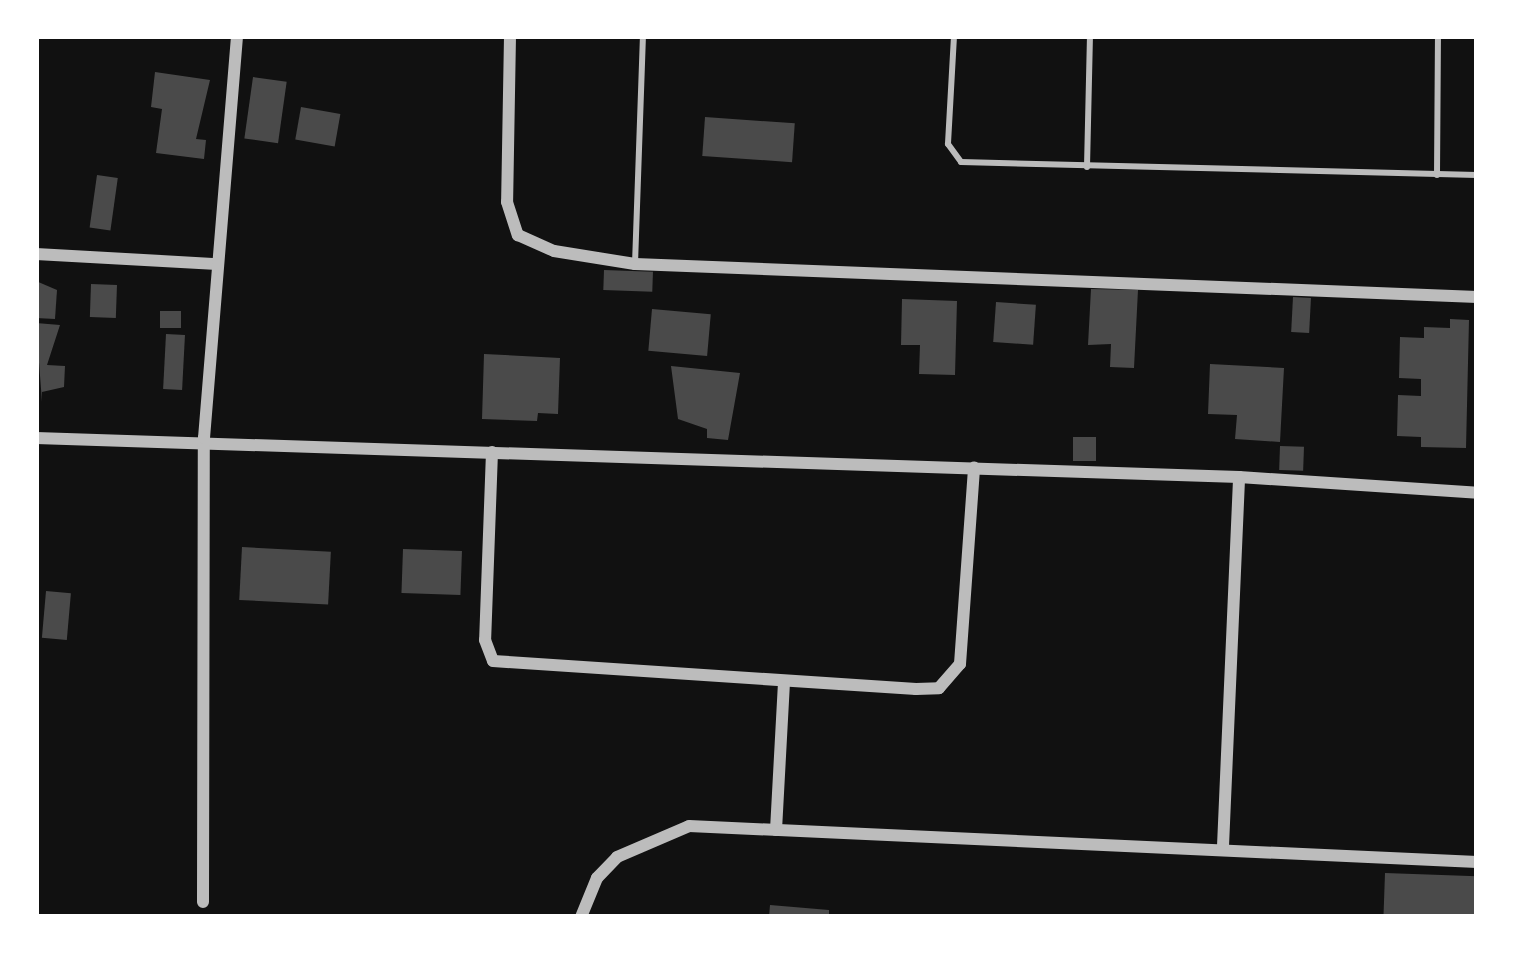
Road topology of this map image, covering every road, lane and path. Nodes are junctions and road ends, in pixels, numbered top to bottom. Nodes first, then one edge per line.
1 (237, 36) edge
2 (510, 36) edge
3 (644, 36) edge
4 (954, 36) edge
5 (1090, 36) edge
6 (1438, 36) edge
7 (1087, 167) junction
8 (1437, 175) junction
9 (1477, 176) edge
10 (36, 254) edge
11 (213, 264) junction
12 (635, 264) junction
13 (1477, 297) edge
14 (204, 438) junction
15 (36, 439) edge
16 (492, 452) junction
17 (974, 467) junction
18 (1240, 477) junction
19 (1477, 493) edge
20 (784, 682) junction
21 (776, 830) junction
22 (1223, 846) junction
23 (1477, 862) edge
24 (203, 902) dead end
25 (581, 917) edge

1 - 11 street
2 - 12 street
3 - 12 lane
4 - 7 lane
5 - 7 lane
6 - 8 lane
7 - 8 lane
8 - 9 lane
10 - 11 street
11 - 14 street
12 - 13 street
14 - 15 street
14 - 16 street
14 - 24 street
16 - 17 street
16 - 20 street
17 - 18 street
17 - 20 street
18 - 19 street
18 - 22 street
20 - 21 street
21 - 22 street
21 - 25 street
22 - 23 street

